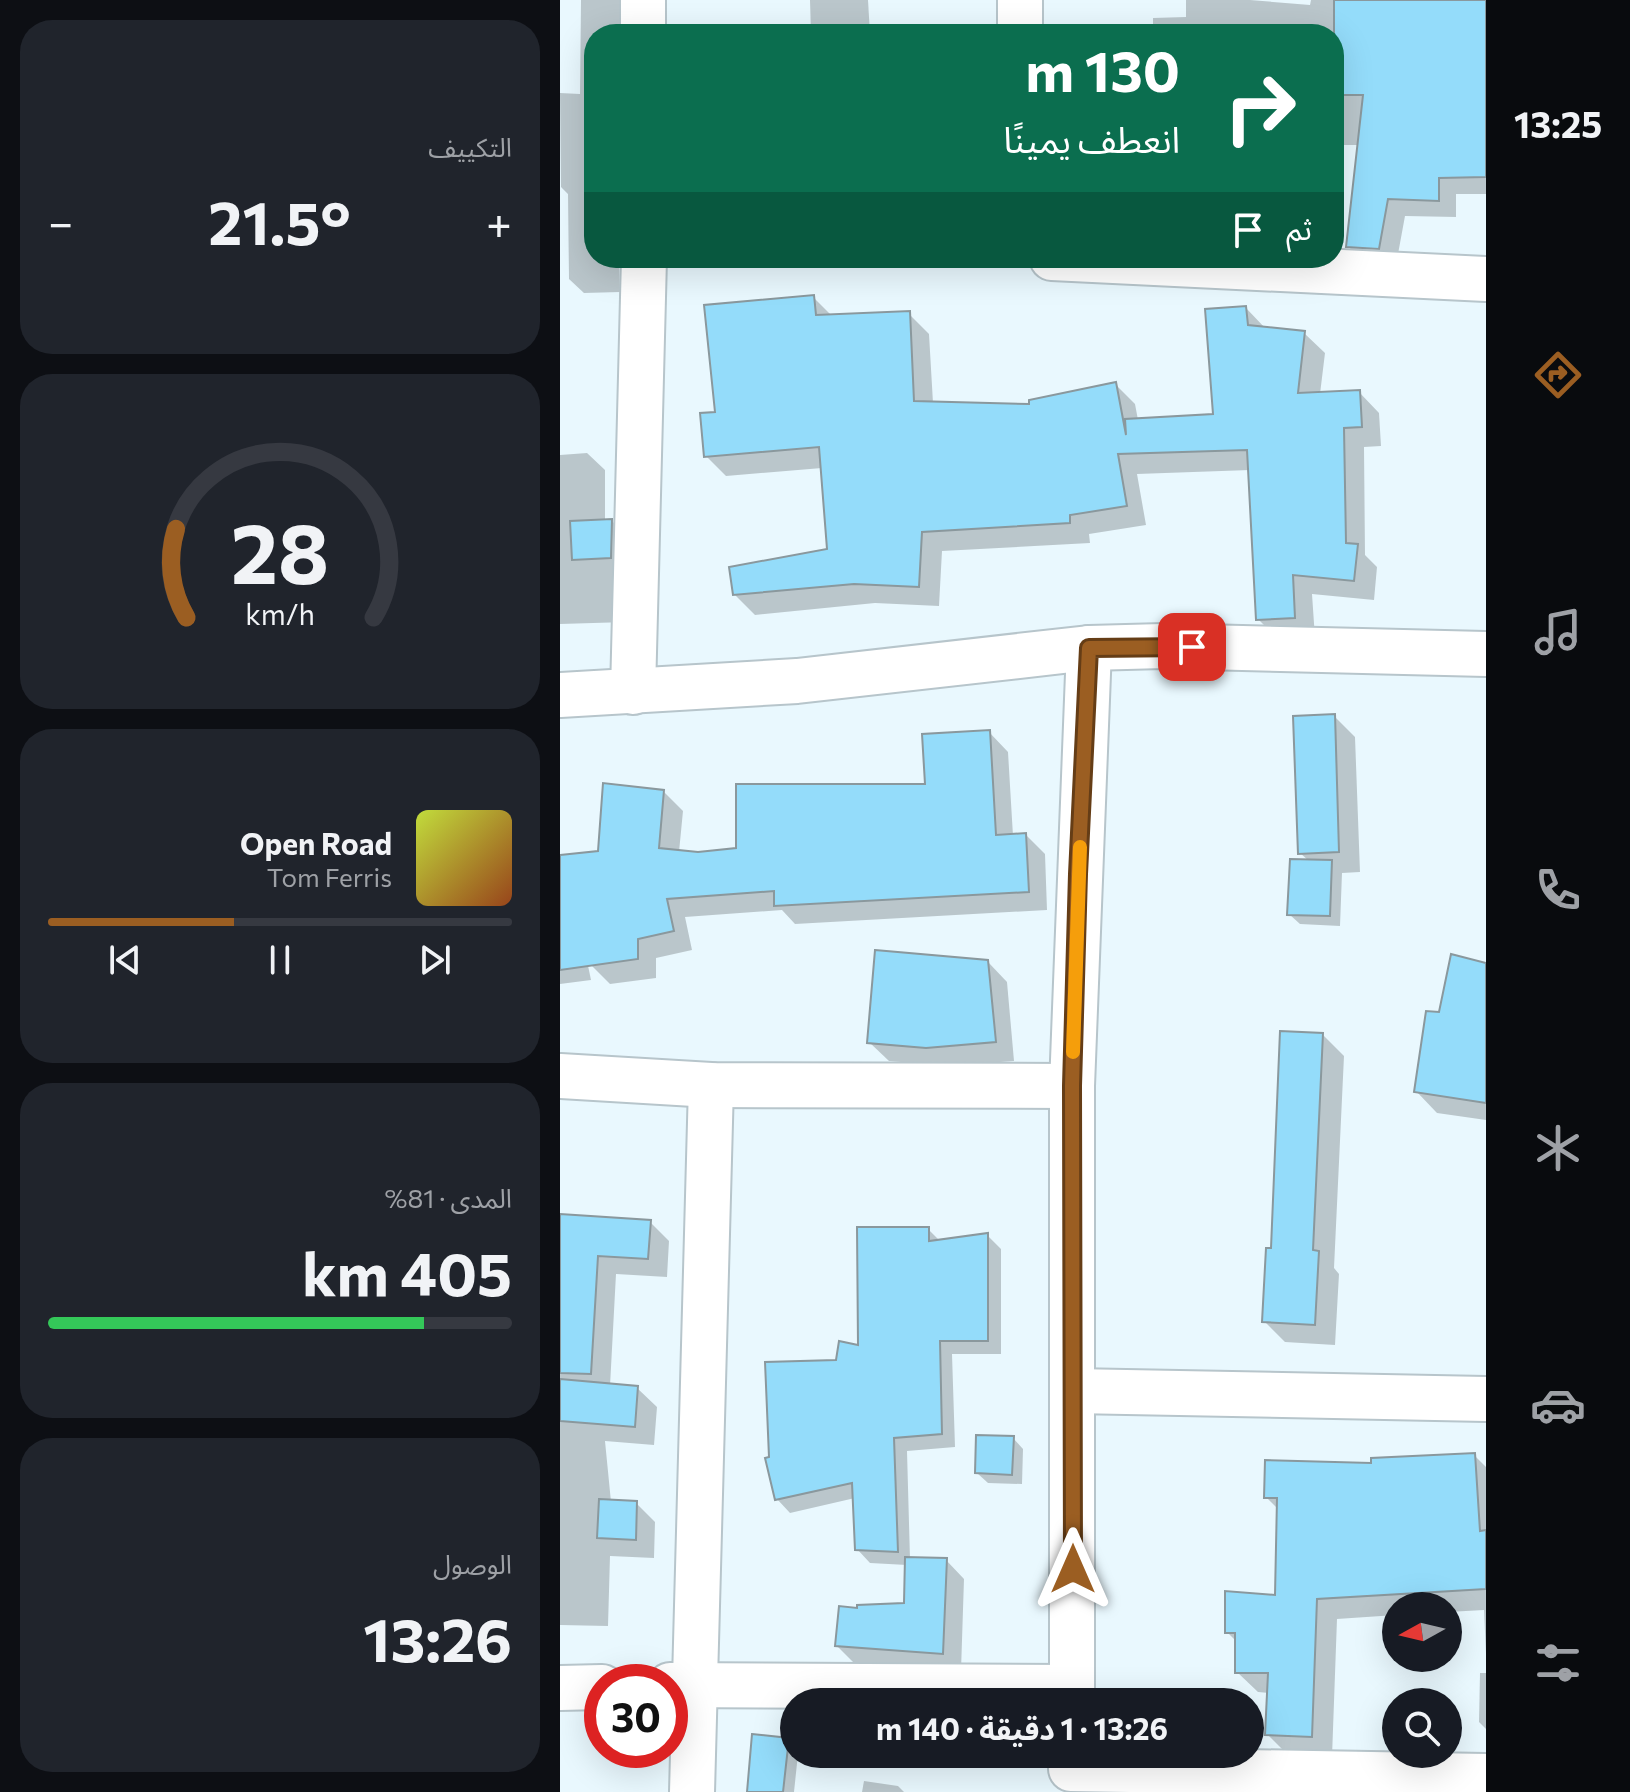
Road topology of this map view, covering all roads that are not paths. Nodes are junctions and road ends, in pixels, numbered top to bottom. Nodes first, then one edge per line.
1 (643, 0) edge
2 (1020, 0) edge
3 (643, 24) edge
4 (1020, 24) edge
5 (644, 268) edge
6 (1259, 268) edge
7 (1486, 279) edge
8 (1089, 648) junction
9 (1486, 654) edge
10 (633, 692) junction
11 (560, 695) edge
12 (560, 1076) edge
13 (711, 1085) junction
14 (1072, 1086) junction
15 (1073, 1391) junction
16 (1486, 1399) edge
17 (683, 1664) edge
18 (688, 1685) edge
19 (584, 1687) edge
20 (560, 1688) edge
21 (799, 1688) edge
22 (1072, 1688) edge
23 (688, 1749) edge
24 (1071, 1772) edge
25 (1486, 1776) edge
26 (692, 1792) edge

1 - 3 street
2 - 4 street
5 - 10 street
6 - 7 street
8 - 9 street
8 - 10 street
8 - 14 street
10 - 11 street
12 - 13 street
13 - 14 street
13 - 17 street
14 - 15 street
15 - 16 street
15 - 22 street
18 - 21 street
19 - 20 street
23 - 26 street
24 - 25 street

